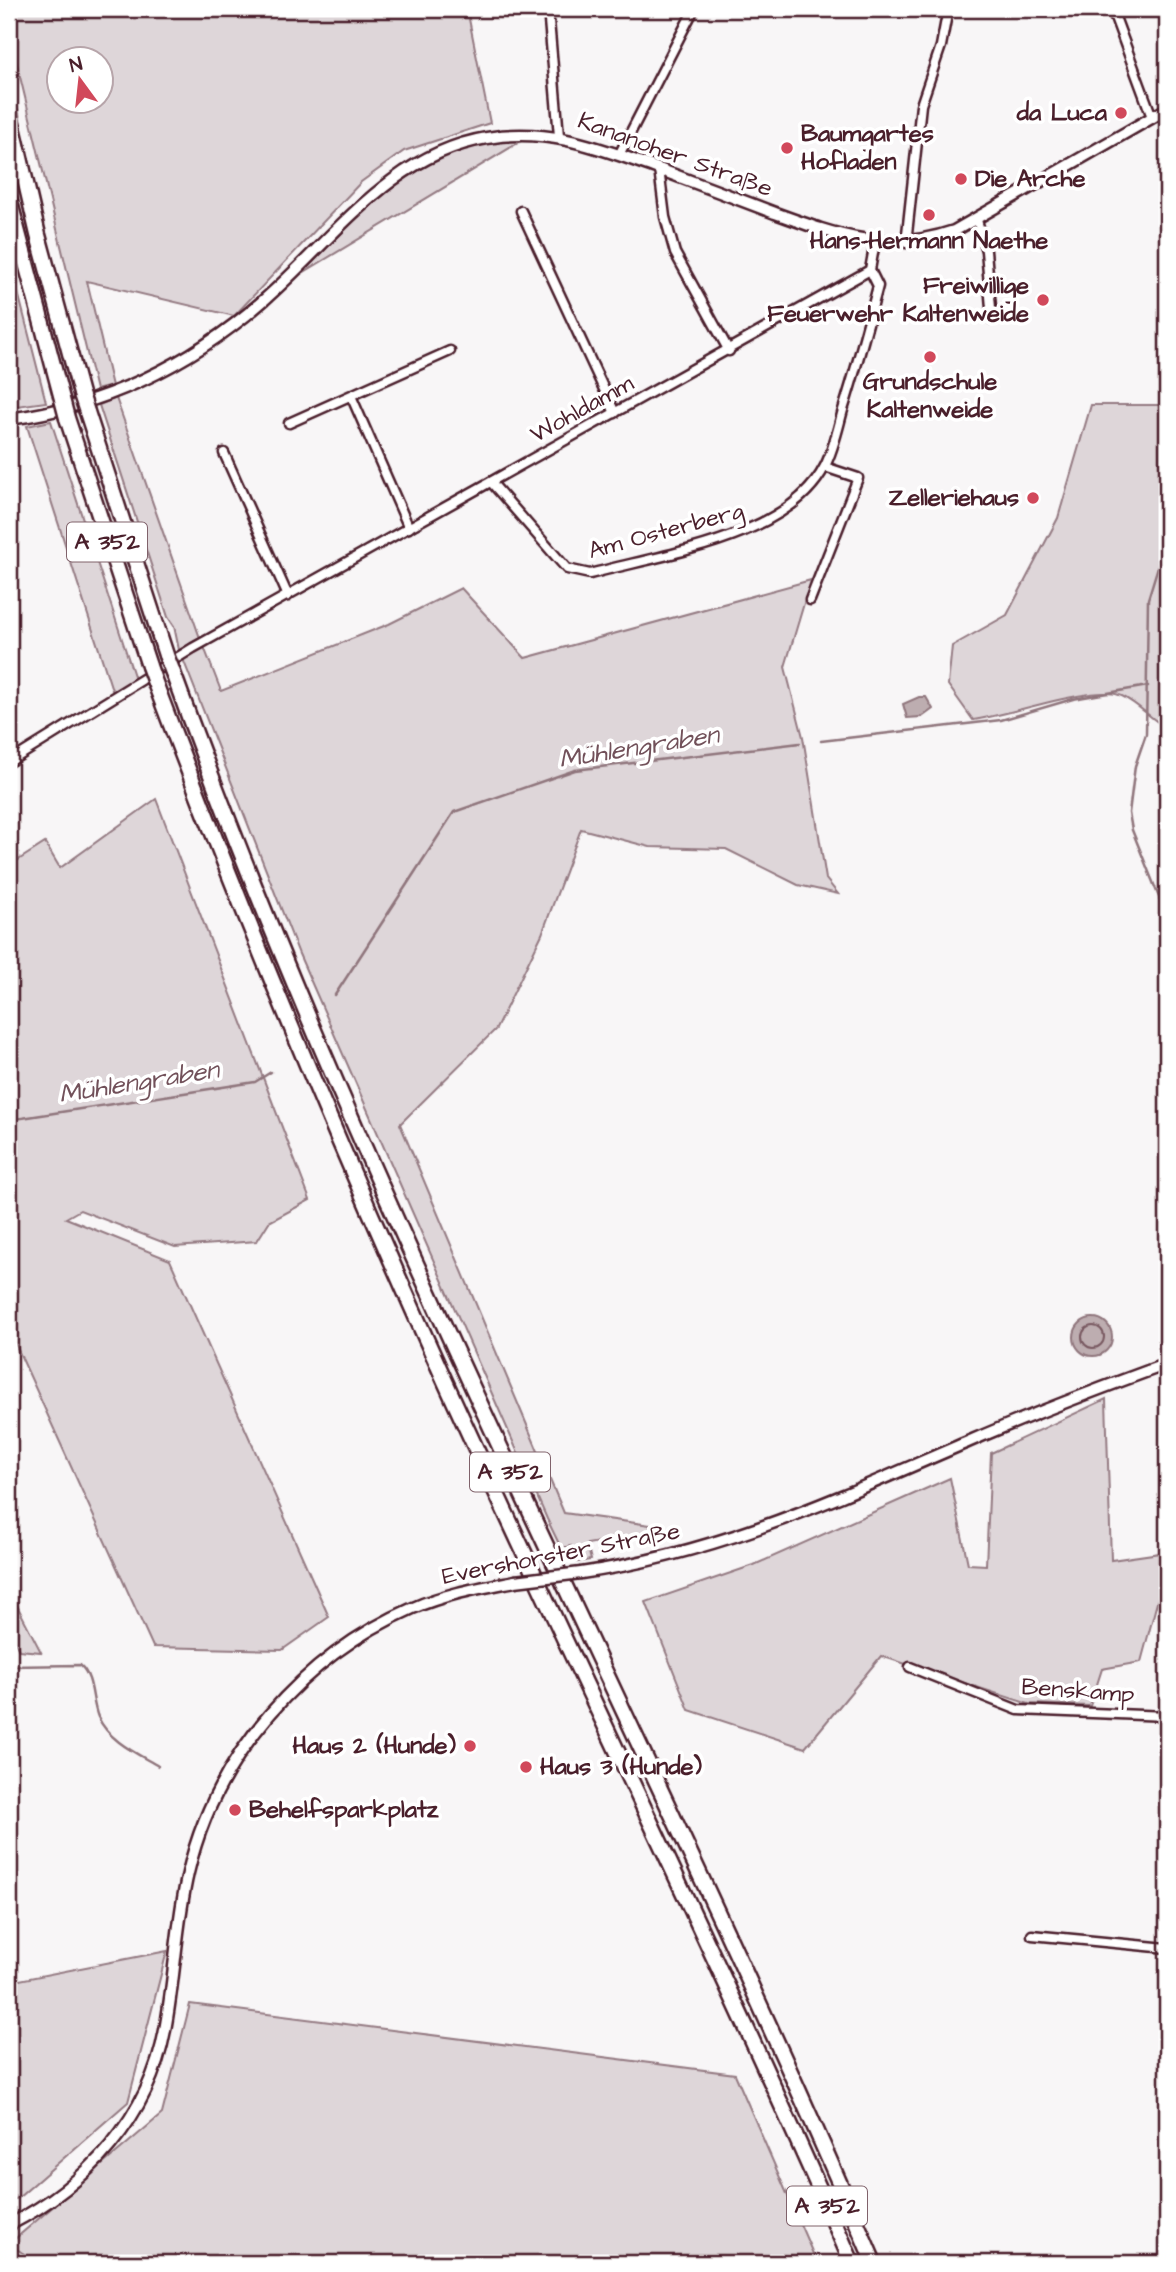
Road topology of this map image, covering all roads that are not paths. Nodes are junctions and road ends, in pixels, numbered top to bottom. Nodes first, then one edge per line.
1 (548, 9) edge
2 (694, 9) edge
3 (948, 9) edge
4 (1112, 9) edge
5 (1167, 109) edge
6 (9, 110) edge
7 (1152, 117) junction
8 (559, 136) junction
9 (619, 155) junction
10 (659, 169) junction
11 (9, 199) edge
12 (521, 211) dead end
13 (977, 220) junction
14 (875, 242) junction
15 (906, 243) junction
16 (870, 270) junction
17 (992, 318) dead end
18 (450, 351) dead end
19 (729, 351) junction
20 (352, 398) junction
21 (615, 413) junction
22 (9, 419) edge
23 (289, 423) dead end
24 (225, 453) dead end
25 (825, 467) junction
26 (491, 482) junction
27 (409, 528) junction
28 (288, 596) junction
29 (810, 600) dead end
30 (9, 760) edge
31 (1167, 1364) edge
32 (910, 1667) dead end
33 (1167, 1716) edge
34 (1032, 1935) dead end
35 (1167, 1948) edge
36 (9, 2225) edge
37 (852, 2263) edge
38 (874, 2263) edge

1 - 8 street
2 - 9 street
3 - 15 street
4 - 7 street
5 - 7 street, Kananoher Straße
6 - 38 highway, A 352, bridge
7 - 13 street, Kananoher Straße
8 - 9 street, Kananoher Straße
8 - 22 street, Kananoher Straße
9 - 10 street, Kananoher Straße
10 - 14 street, Kananoher Straße
10 - 19 street
11 - 37 highway, A 352, bridge
12 - 21 street
13 - 15 street, Kananoher Straße
13 - 17 street
14 - 15 street, Kananoher Straße
14 - 16 street
16 - 19 street, Wohldamm
16 - 25 street, Am Osterberg
18 - 20 street
19 - 21 street, Wohldamm
20 - 23 street
20 - 27 street
21 - 26 street, Wohldamm
24 - 28 street
25 - 26 street, Am Osterberg
25 - 29 street
26 - 27 street, Wohldamm
27 - 28 street, Wohldamm
28 - 30 street, Wohldamm
31 - 36 street, Evershorster Straße, bridge
32 - 33 street, Benskamp
34 - 35 street

